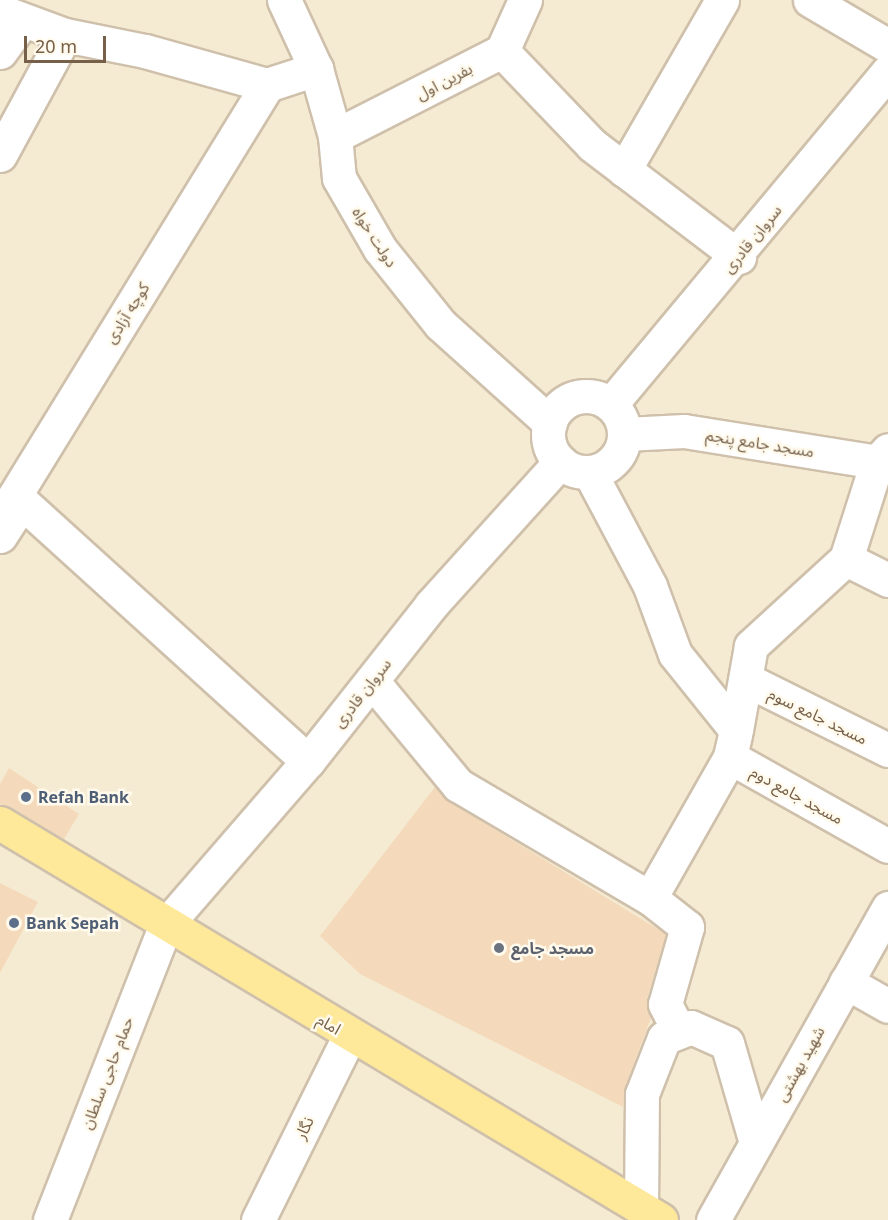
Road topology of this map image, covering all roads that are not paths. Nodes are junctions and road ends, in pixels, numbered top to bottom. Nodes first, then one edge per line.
1 (285, 0) edge
2 (525, 0) edge
3 (722, 0) edge
4 (810, 0) edge
5 (11, 16) edge
6 (65, 35) junction
7 (888, 46) edge
8 (502, 51) junction
9 (0, 52) edge
10 (316, 69) junction
11 (888, 71) edge
12 (267, 85) junction
13 (336, 136) junction
14 (0, 155) edge
15 (624, 170) junction
16 (739, 257) junction
17 (611, 404) junction
18 (550, 423) junction
19 (625, 434) junction
20 (883, 456) edge
21 (575, 467) junction
22 (11, 497) edge
23 (0, 536) edge
24 (846, 559) junction
25 (888, 580) edge
26 (372, 681) junction
27 (749, 681) junction
28 (733, 743) junction
29 (888, 750) edge
30 (308, 761) junction
31 (0, 823) edge
32 (888, 846) edge
33 (650, 898) junction
34 (888, 908) edge
35 (165, 926) junction
36 (846, 982) junction
37 (888, 1006) edge
38 (679, 1032) junction
39 (349, 1037) junction
40 (756, 1143) junction
41 (651, 1214) edge
42 (50, 1220) edge
43 (258, 1220) edge
44 (713, 1220) edge

1 - 10 street, دولت خواه
2 - 8 street
3 - 15 street
4 - 7 street
5 - 6 street
5 - 9 street
6 - 12 street
6 - 14 street
8 - 13 street, بفرین اول
8 - 15 street
10 - 12 street
10 - 13 street, دولت خواه
11 - 16 street, سروان قادری
12 - 22 street, کوچه آزادی
13 - 18 street, دولت خواه
15 - 16 street
16 - 17 street, سروان قادری
17 - 18 street
17 - 19 street
18 - 21 street
19 - 20 street, مسجد جامع پنجم
19 - 21 street
20 - 24 street
21 - 26 street, سروان قادری
21 - 28 street
22 - 23 street, کوچه آزادی
22 - 30 street
24 - 25 street
24 - 27 street
26 - 30 street, سروان قادری
26 - 33 street
27 - 28 street
27 - 29 street, مسجد جامع سوم
28 - 32 street, مسجد جامع دوم
28 - 33 street
30 - 35 street, سروان قادری
31 - 35 main road, امام
33 - 38 street
34 - 36 street, شهید بهشتی
35 - 39 main road, امام
35 - 42 street, حمام حاجی سلطان
36 - 37 street
36 - 40 street, شهید بهشتی
38 - 40 street
38 - 41 street
39 - 41 main road, امام
39 - 43 street, نگار
40 - 44 street, شهید بهشتی

